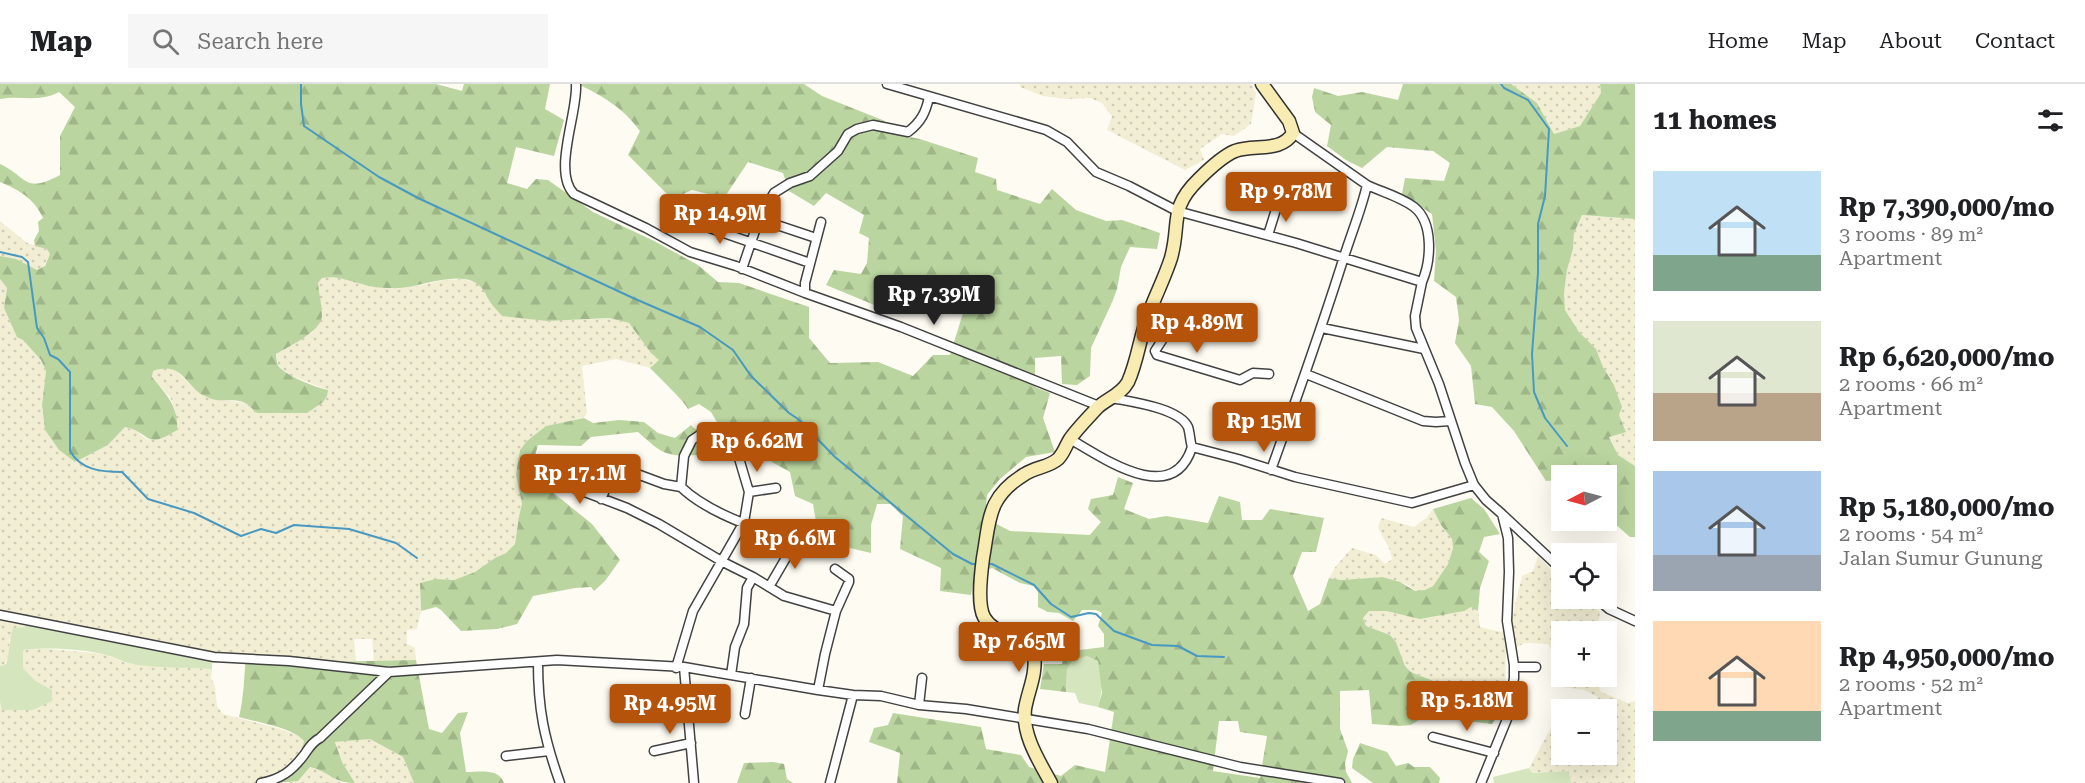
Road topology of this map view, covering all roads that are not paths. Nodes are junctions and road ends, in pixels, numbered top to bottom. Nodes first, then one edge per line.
1 (576, 84) edge
2 (887, 84) edge
3 (1262, 84) edge
4 (929, 97) junction
5 (1293, 133) junction
6 (1367, 185) junction
7 (1278, 204) dead end
8 (1177, 211) junction
9 (759, 219) junction
10 (821, 222) dead end
11 (698, 224) dead end
12 (1268, 236) junction
13 (816, 238) junction
14 (751, 242) junction
15 (1344, 257) junction
16 (810, 262) junction
17 (742, 269) junction
18 (1422, 282) junction
19 (805, 293) junction
20 (1145, 326) junction
21 (1322, 328) junction
22 (1424, 349) junction
23 (1269, 374) dead end
24 (1306, 374) junction
25 (1112, 398) junction
26 (1099, 406) junction
27 (1450, 421) junction
28 (1070, 440) junction
29 (1192, 447) junction
30 (1271, 470) junction
31 (1474, 484) junction
32 (569, 486) dead end
33 (681, 487) junction
34 (776, 489) dead end
35 (749, 492) junction
36 (601, 499) junction
37 (1502, 514) junction
38 (744, 522) junction
39 (1521, 530) junction
40 (1508, 538) junction
41 (1551, 561) edge
42 (723, 562) junction
43 (835, 569) dead end
44 (753, 577) junction
45 (769, 587) junction
46 (1609, 609) edge
47 (836, 612) junction
48 (0, 615) edge
49 (1635, 621) edge
50 (538, 662) junction
51 (680, 667) junction
52 (1515, 667) junction
53 (1536, 667) dead end
54 (389, 672) junction
55 (731, 675) junction
56 (751, 678) junction
57 (922, 678) dead end
58 (818, 690) junction
59 (853, 695) junction
60 (919, 705) junction
61 (745, 714) dead end
62 (1025, 719) junction
63 (1432, 737) dead end
64 (691, 743) junction
65 (549, 751) junction
66 (654, 751) dead end
67 (1494, 753) junction
68 (506, 756) dead end
69 (261, 783) edge
70 (560, 783) edge
71 (694, 783) edge
72 (830, 783) edge
73 (1051, 783) edge
74 (1340, 783) edge
75 (1481, 783) edge

1 - 17 street
2 - 4 street
3 - 5 street
4 - 8 street
4 - 9 street
5 - 6 street
5 - 8 street
6 - 15 street
6 - 18 street
7 - 12 street
8 - 12 street
8 - 20 street
9 - 13 street
9 - 14 street
10 - 13 street
11 - 14 street
12 - 15 street
13 - 16 street
14 - 16 street
14 - 17 street
15 - 18 street
15 - 21 street
16 - 19 street
17 - 19 street
18 - 22 street
19 - 26 street
20 - 23 street
20 - 25 street
21 - 22 street
21 - 24 street
22 - 27 street
24 - 27 street
24 - 30 street
25 - 26 street
25 - 29 street
26 - 28 street
27 - 31 street
28 - 29 street
28 - 62 street
29 - 30 street
30 - 31 street
31 - 37 street
32 - 36 street
33 - 35 street
33 - 36 street
33 - 38 street
34 - 35 street
35 - 38 street
36 - 42 street
37 - 39 street
37 - 40 street
38 - 42 street
38 - 45 street
39 - 40 street
39 - 41 street
40 - 52 street
42 - 44 street
42 - 51 street
43 - 47 street
44 - 45 street
44 - 55 street
45 - 47 street
46 - 49 street
47 - 58 street
48 - 54 street
50 - 51 street
50 - 54 street
50 - 65 street
51 - 55 street
51 - 64 street
52 - 53 street
52 - 67 street
54 - 69 street
55 - 56 street
56 - 58 street
56 - 61 street
57 - 60 street
58 - 59 street
59 - 60 street
59 - 72 street
60 - 62 street
62 - 73 street
62 - 74 street
63 - 67 street
64 - 66 street
64 - 71 street
65 - 68 street
65 - 70 street
67 - 75 street

